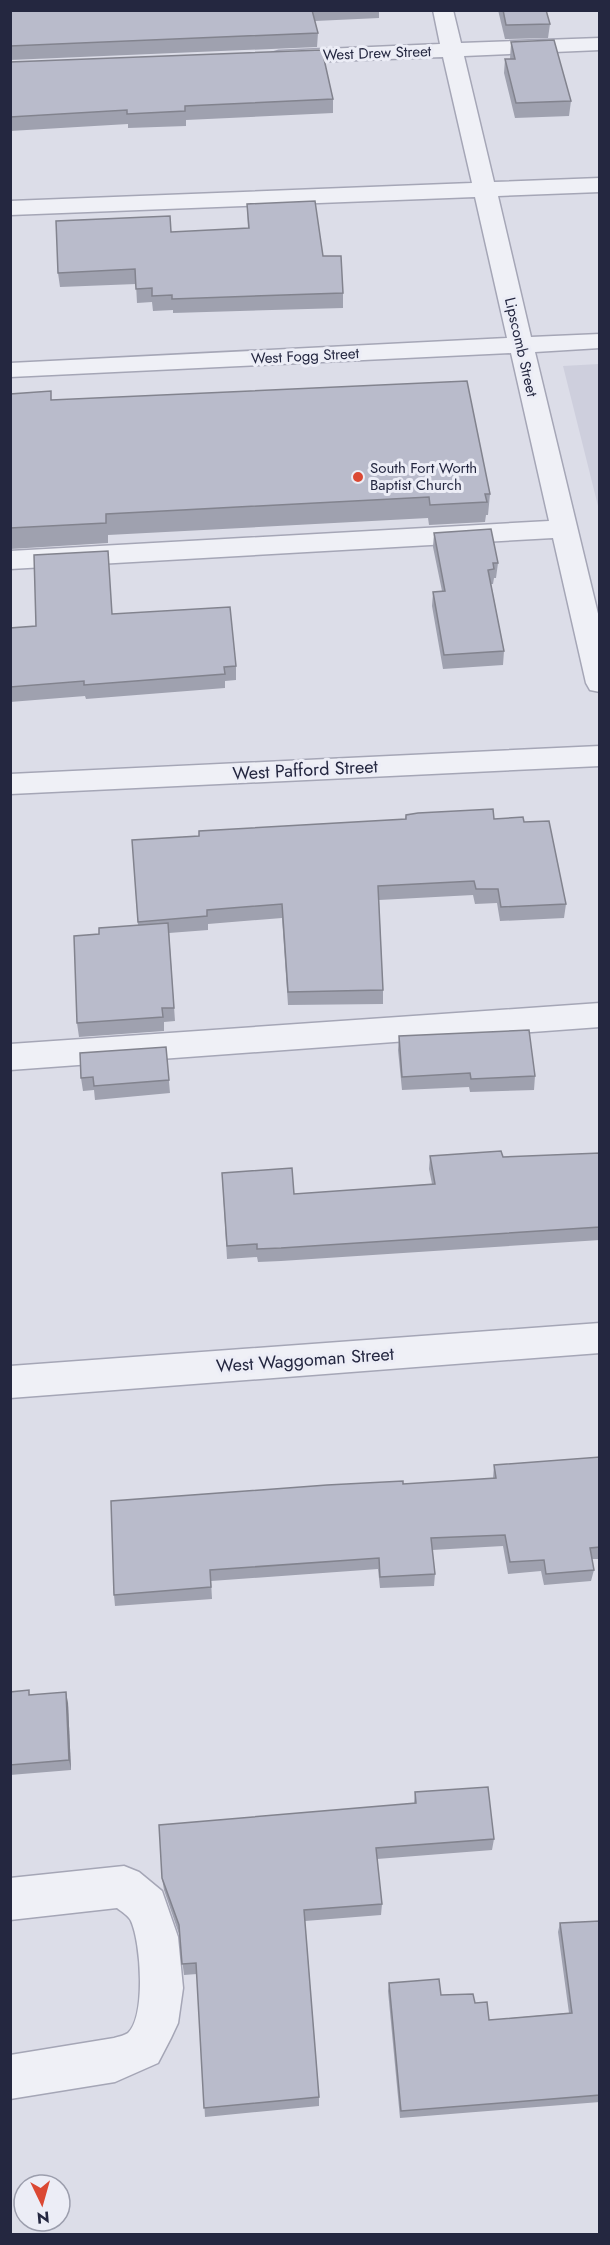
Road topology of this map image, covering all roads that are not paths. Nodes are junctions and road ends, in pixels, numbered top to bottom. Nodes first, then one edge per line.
1 (443, 10) edge
2 (600, 44) edge
3 (453, 50) junction
4 (261, 58) edge
5 (600, 185) edge
6 (485, 191) junction
7 (10, 208) edge
8 (600, 341) edge
9 (521, 345) junction
10 (10, 370) edge
11 (564, 529) junction
12 (10, 560) edge
13 (600, 683) edge
14 (600, 756) edge
15 (10, 784) edge
16 (600, 1015) edge
17 (10, 1057) edge
18 (600, 1338) edge
19 (10, 1382) edge
20 (10, 1899) edge
21 (10, 2077) edge

1 - 3 street, Lipscomb Street
2 - 3 street, West Drew Street
3 - 4 street, West Drew Street
3 - 6 street, Lipscomb Street
5 - 6 street
6 - 7 street
6 - 9 street, Lipscomb Street
8 - 9 street, West Fogg Street
9 - 10 street, West Fogg Street
9 - 11 street, Lipscomb Street
11 - 12 street
11 - 13 street, Lipscomb Street
14 - 15 street, West Pafford Street
16 - 17 street
18 - 19 street, West Waggoman Street
20 - 21 street

